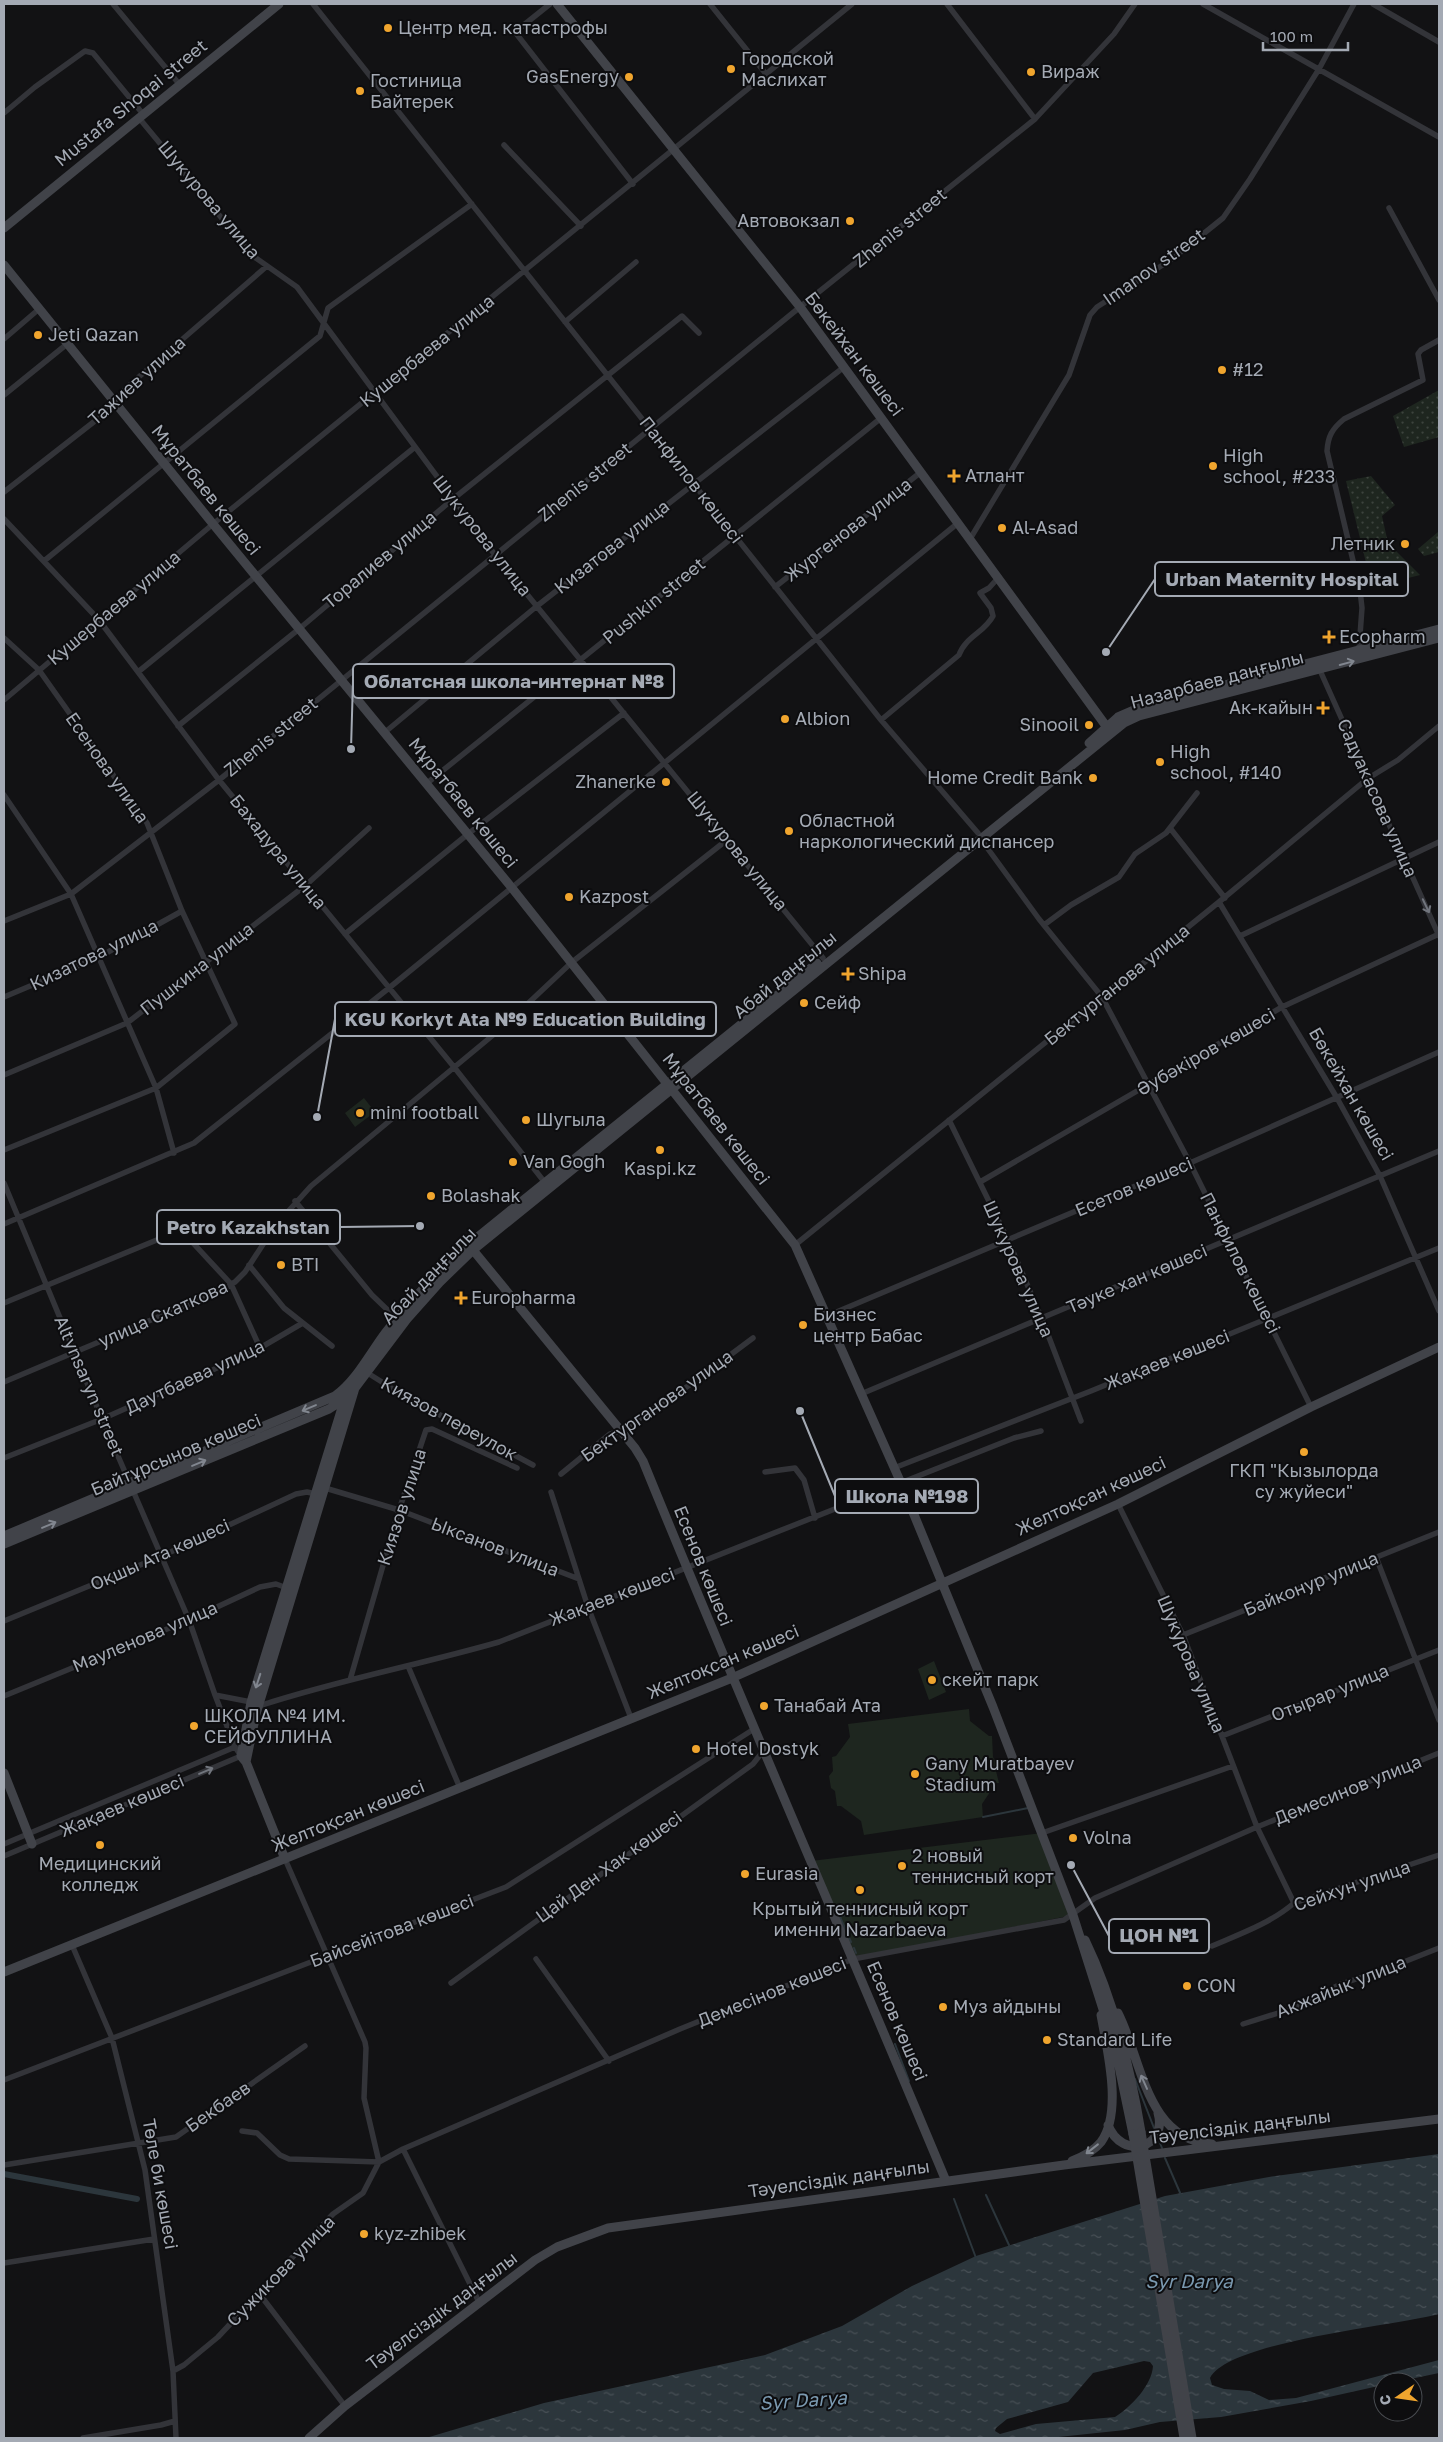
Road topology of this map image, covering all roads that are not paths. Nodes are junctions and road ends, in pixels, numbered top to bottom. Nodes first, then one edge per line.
1 (113, 4) edge
2 (279, 4) edge
3 (313, 4) edge
4 (550, 4) edge
5 (557, 4) edge
6 (710, 4) edge
7 (852, 4) edge
8 (947, 4) edge
9 (1134, 4) edge
10 (1202, 4) edge
11 (1354, 4) edge
12 (1372, 4) edge
13 (1439, 42) edge
14 (1319, 69) junction
15 (766, 74) junction
16 (180, 85) junction
17 (4, 113) edge
18 (141, 116) junction
19 (1035, 119) junction
20 (1439, 137) edge
21 (504, 145) dead end
22 (674, 150) junction
23 (633, 184) junction
24 (472, 204) junction
25 (1389, 208) dead end
26 (581, 226) junction
27 (4, 228) edge
28 (636, 262) dead end
29 (4, 265) edge
30 (267, 266) junction
31 (525, 271) junction
32 (1439, 300) edge
33 (800, 307) junction
34 (39, 309) junction
35 (322, 322) junction
36 (565, 322) junction
37 (699, 333) dead end
38 (4, 339) edge
39 (1439, 340) edge
40 (67, 344) junction
41 (844, 367) junction
42 (609, 377) junction
43 (375, 393) junction
44 (4, 395) edge
45 (114, 404) junction
46 (881, 418) junction
47 (650, 429) junction
48 (415, 447) junction
49 (164, 464) junction
50 (921, 472) junction
51 (693, 483) junction
52 (4, 492) edge
53 (453, 499) junction
54 (4, 519) edge
55 (958, 523) junction
56 (213, 524) junction
57 (734, 536) junction
58 (970, 539) junction
59 (495, 555) junction
60 (44, 561) junction
61 (256, 577) junction
62 (999, 577) junction
63 (776, 587) junction
64 (537, 606) junction
65 (99, 620) junction
66 (299, 629) junction
67 (1439, 629) edge
68 (4, 638) edge
69 (1439, 638) edge
70 (816, 639) junction
71 (1360, 649) junction
72 (581, 660) junction
73 (1316, 661) junction
74 (39, 670) junction
75 (1319, 670) junction
76 (138, 672) junction
77 (341, 680) junction
78 (4, 700) edge
79 (624, 713) junction
80 (881, 720) junction
81 (178, 726) junction
82 (1439, 726) edge
83 (1109, 730) junction
84 (384, 732) junction
85 (665, 762) junction
86 (1367, 778) junction
87 (219, 780) junction
88 (426, 784) junction
89 (1197, 793) dead end
90 (4, 795) edge
91 (369, 828) dead end
92 (1170, 828) junction
93 (150, 832) junction
94 (977, 832) junction
95 (468, 834) junction
96 (728, 839) junction
97 (1439, 842) edge
98 (1404, 858) junction
99 (306, 885) junction
100 (512, 888) junction
101 (71, 894) junction
102 (1222, 900) junction
103 (182, 911) junction
104 (4, 921) edge
105 (1044, 925) junction
106 (346, 934) junction
107 (1439, 935) edge
108 (1240, 936) junction
109 (99, 957) junction
110 (823, 958) junction
111 (206, 962) junction
112 (571, 963) junction
113 (389, 988) junction
114 (4, 996) edge
115 (1102, 997) junction
116 (1282, 1007) junction
117 (127, 1023) junction
118 (1439, 1052) edge
119 (454, 1067) junction
120 (4, 1075) edge
121 (1150, 1085) junction
122 (669, 1086) junction
123 (156, 1088) junction
124 (1337, 1098) junction
125 (949, 1120) junction
126 (4, 1150) edge
127 (1439, 1151) edge
128 (174, 1153) junction
129 (1190, 1163) junction
130 (1380, 1176) junction
131 (980, 1182) junction
132 (4, 1183) edge
133 (547, 1185) junction
134 (296, 1201) junction
135 (19, 1218) junction
136 (4, 1224) edge
137 (1008, 1240) junction
138 (1229, 1240) junction
139 (795, 1245) junction
140 (471, 1247) junction
141 (1439, 1248) edge
142 (1417, 1257) junction
143 (249, 1265) junction
144 (231, 1284) junction
145 (47, 1285) junction
146 (4, 1303) edge
147 (1439, 1311) edge
148 (826, 1316) junction
149 (401, 1317) junction
150 (1042, 1319) junction
151 (1268, 1319) junction
152 (301, 1324) junction
153 (753, 1338) dead end
154 (332, 1346) dead end
155 (260, 1348) junction
156 (1439, 1348) edge
157 (75, 1352) junction
158 (366, 1372) junction
159 (4, 1382) edge
160 (352, 1385) junction
161 (861, 1394) junction
162 (1072, 1399) junction
163 (344, 1400) junction
164 (1311, 1407) junction
165 (316, 1414) junction
166 (102, 1419) junction
167 (1081, 1421) dead end
168 (337, 1427) junction
169 (621, 1431) junction
170 (1041, 1431) dead end
171 (4, 1458) edge
172 (533, 1465) dead end
173 (516, 1468) dead end
174 (894, 1468) junction
175 (764, 1472) dead end
176 (561, 1474) dead end
177 (901, 1483) junction
178 (132, 1486) junction
179 (325, 1488) junction
180 (551, 1492) dead end
181 (316, 1494) junction
182 (1118, 1504) junction
183 (399, 1510) junction
184 (815, 1518) junction
185 (1439, 1532) edge
186 (4, 1536) edge
187 (4, 1544) edge
188 (162, 1556) junction
189 (1376, 1557) junction
190 (686, 1568) junction
191 (579, 1579) junction
192 (942, 1582) junction
193 (287, 1588) junction
194 (588, 1607) junction
195 (189, 1620) junction
196 (4, 1621) edge
197 (1183, 1635) junction
198 (1439, 1650) edge
199 (1416, 1660) junction
200 (408, 1666) junction
201 (732, 1678) junction
202 (350, 1680) junction
203 (215, 1695) junction
204 (4, 1696) edge
205 (255, 1704) junction
206 (631, 1718) junction
207 (1439, 1720) edge
208 (754, 1729) junction
209 (1222, 1736) junction
210 (235, 1747) junction
211 (764, 1750) junction
212 (1439, 1753) edge
213 (243, 1759) junction
214 (1233, 1766) junction
215 (4, 1773) edge
216 (460, 1788) junction
217 (1258, 1827) junction
218 (1042, 1833) junction
219 (28, 1834) junction
220 (4, 1844) edge
221 (32, 1844) junction
222 (1439, 1855) edge
223 (4, 1856) edge
224 (285, 1859) junction
225 (1294, 1903) junction
226 (1073, 1915) junction
227 (72, 1946) junction
228 (1212, 1946) dead end
229 (1439, 1948) edge
230 (328, 1956) junction
231 (536, 1959) dead end
232 (853, 1959) junction
233 (4, 1972) edge
234 (451, 1982) dead end
235 (1099, 1984) junction
236 (1242, 2024) dead end
237 (112, 2038) junction
238 (305, 2046) dead end
239 (609, 2061) junction
240 (4, 2080) edge
241 (1155, 2104) junction
242 (1439, 2119) edge
243 (1108, 2125) junction
244 (242, 2131) dead end
245 (1137, 2133) junction
246 (138, 2144) junction
247 (1232, 2145) junction
248 (403, 2149) junction
249 (379, 2162) junction
250 (4, 2165) edge
251 (1064, 2165) junction
252 (946, 2181) junction
253 (154, 2239) junction
254 (4, 2264) edge
255 (258, 2292) junction
256 (479, 2302) junction
257 (173, 2371) junction
258 (345, 2406) junction
259 (175, 2421) junction
260 (83, 2438) edge
261 (176, 2438) edge
262 (309, 2438) edge
263 (1184, 2438) edge
264 (1192, 2438) edge

1 - 16 street
2 - 16 street, Mustafa Shoqai street
3 - 24 street, Панфилов көшесі
4 - 23 street
5 - 22 street, Бөкейхан көшесі
6 - 15 street
7 - 15 street, Кушербаева улица
8 - 19 street
9 - 19 street, Zhenis street
10 - 14 street
11 - 14 street, Imanov street
12 - 13 street
14 - 20 street
14 - 58 street, Imanov street
15 - 22 street, Кушербаева улица
16 - 18 street, Mustafa Shoqai street
17 - 18 street, Шукурова улица
18 - 27 street, Mustafa Shoqai street
18 - 30 street, Шукурова улица
19 - 33 street, Zhenis street
21 - 26 street
22 - 23 street, Кушербаева улица
22 - 33 street, Бөкейхан көшесі
23 - 26 street, Кушербаева улица
24 - 31 street, Панфилов көшесі
24 - 35 street
25 - 32 street
26 - 31 street, Кушербаева улица
28 - 36 street
29 - 34 street, Мұратбаев көшесі
30 - 35 street, Шукурова улица
30 - 45 street, Тажиев улица
31 - 36 street, Панфилов көшесі
31 - 43 street, Кушербаева улица
33 - 41 street, Бөкейхан көшесі
33 - 47 street, Zhenis street
34 - 38 street
34 - 40 street, Мұратбаев көшесі
35 - 43 street, Шукурова улица
35 - 49 street
36 - 42 street, Панфилов көшесі
37 - 42 street, Торалиев улица
39 - 71 street
40 - 44 street
40 - 45 street, Мұратбаев көшесі
41 - 46 street, Бөкейхан көшесі
41 - 51 street, Кизатова улица
42 - 47 street, Панфилов көшесі
42 - 53 street, Торалиев улица
43 - 48 street, Шукурова улица
43 - 56 street, Кушербаева улица
45 - 49 street, Мұратбаев көшесі
45 - 52 street, Тажиев улица
46 - 50 street, Бөкейхан көшесі
46 - 57 street, Pushkin street
47 - 51 street, Панфилов көшесі
47 - 59 street, Zhenis street
48 - 53 street, Шукурова улица
48 - 61 street
49 - 56 street, Мұратбаев көшесі
49 - 60 street
50 - 55 street, Бөкейхан көшесі
50 - 63 street, Жургенова улица
51 - 57 street, Панфилов көшесі
51 - 64 street, Кизатова улица
53 - 59 street, Шукурова улица
53 - 66 street, Торалиев улица
54 - 60 street, Бахадура улица
55 - 58 street, Бөкейхан көшесі
55 - 70 street
56 - 61 street, Мұратбаев көшесі
56 - 65 street, Кушербаева улица
57 - 63 street, Панфилов көшесі
57 - 72 street, Pushkin street
58 - 62 street, Бөкейхан көшесі
59 - 64 street, Шукурова улица
59 - 77 street, Zhenis street
60 - 65 street, Бахадура улица
61 - 66 street, Мұратбаев көшесі
61 - 76 street
62 - 80 street
62 - 83 street, Бөкейхан көшесі
63 - 70 street, Панфилов көшесі
64 - 72 street, Шукурова улица
64 - 84 street, Кизатова улица
65 - 74 street, Кушербаева улица
65 - 76 street, Бахадура улица
66 - 77 street, Мұратбаев көшесі
66 - 81 street, Торалиев улица
67 - 71 street, Назарбаев даңғылы
68 - 74 street, Есенова улица
75 -> 69 street, Назарбаев даңғылы
70 - 80 street, Панфилов көшесі
70 - 85 street
71 - 73 street, Назарбаев даңғылы
72 - 79 street, Шукурова улица
72 - 88 street, Pushkin street
73 - 75 street, Садуакасова улица
73 - 83 street, Назарбаев даңғылы
74 - 78 street, Кушербаева улица
74 - 93 street, Есенова улица
75 - 83 street, Назарбаев даңғылы
75 - 86 street, Садуакасова улица
76 - 81 street, Бахадура улица
77 - 84 street, Мұратбаев көшесі
77 - 87 street, Zhenis street
79 - 85 street, Шукурова улица
79 - 95 street
80 - 94 street, Панфилов көшесі
81 - 87 street, Бахадура улица
82 - 86 street, Бектурганова улица
83 - 94 street, Назарбаев даңғылы
84 - 88 street, Мұратбаев көшесі
85 - 96 street, Шукурова улица
85 - 100 street
86 - 98 street, Садуакасова улица
86 - 102 street, Бектурганова улица
87 - 93 street, Zhenis street
87 - 99 street, Бахадура улица
88 - 95 street, Мұратбаев көшесі
89 - 92 street
90 - 101 street
91 - 99 street, Пушкина улица
92 - 102 street, Бөкейхан көшесі
92 - 105 street
93 - 101 street, Zhenis street
93 - 103 street, Есенова улица
94 - 105 street, Панфилов көшесі
94 - 110 street, Абай даңғылы
94 - 122 street, Абай даңғылы
95 - 100 street, Мұратбаев көшесі
95 - 106 street
96 - 110 street, Шукурова улица
96 - 112 street, улица Скаткова
97 - 98 street
98 -> 107 street, Садуакасова улица
98 - 108 street
99 - 106 street, Бахадура улица
99 - 111 street, Пушкина улица
100 - 112 street, Мұратбаев көшесі
100 - 113 street
101 - 104 street, Zhenis street
101 - 109 street
102 - 108 street, Бөкейхан көшесі
102 - 115 street, Бектурганова улица
103 - 109 street, Кизатова улица
103 - 111 street, Есенова улица
105 - 115 street, Панфилов көшесі
106 - 113 street, Бахадура улица
107 - 116 street, Әубәкіров көшесі
108 - 116 street, Бөкейхан көшесі
109 - 114 street, Кизатова улица
109 - 117 street
110 - 122 street, Абай даңғылы
111 - 117 street, Пушкина улица
111 - 123 street, Есенова улица
112 - 119 street, улица Скаткова
112 - 122 street, Мұратбаев көшесі
113 - 119 street, Бахадура улица
113 - 128 street
115 - 121 street, Панфилов көшесі
115 - 125 street, Бектурганова улица
116 - 121 street, Әубәкіров көшесі
116 - 124 street, Бөкейхан көшесі
117 - 120 street, Пушкина улица
117 - 123 street
118 - 124 street, Есетов көшесі
119 - 133 street, Бахадура улица
119 - 134 street, улица Скаткова
121 - 129 street, Панфилов көшесі
121 - 131 street, Әубәкіров көшесі
122 - 133 street, Абай даңғылы
122 - 139 street, Мұратбаев көшесі
123 - 126 street
123 - 128 street
124 - 129 street, Есетов көшесі
124 - 130 street, Бөкейхан көшесі
125 - 131 street, Шукурова улица
125 - 139 street, Бектурганова улица
127 - 130 street, Тәуке хан көшесі
128 - 135 street
129 - 137 street, Есетов көшесі
129 - 138 street, Панфилов көшесі
130 - 138 street, Тәуке хан көшесі
130 - 142 street, Бөкейхан көшесі
131 - 137 street, Шукурова улица
132 - 135 street, Altynsaryn street
133 - 140 street, Абай даңғылы
134 - 143 street, улица Скаткова
134 - 149 street
135 - 136 street
135 - 145 street, Altynsaryn street
137 - 148 street, Есетов көшесі
137 - 150 street, Шукурова улица
138 - 150 street, Тәуке хан көшесі
138 - 151 street, Панфилов көшесі
139 - 148 street, Мұратбаев көшесі
140 - 149 street, Абай даңғылы
140 - 169 street, Есенов көшесі
141 - 142 street, Жақаев көшесі
142 - 147 street, Бөкейхан көшесі
142 - 151 street, Жақаев көшесі
143 - 144 street, улица Скаткова
143 - 152 street
144 - 145 street
144 - 155 street
144 - 157 street, улица Скаткова
145 - 146 street
145 - 157 street, Altynsaryn street
148 - 161 street, Мұратбаев көшесі
149 - 158 street, Абай даңғылы
149 - 160 street, Абай даңғылы
150 - 161 street, Тәуке хан көшесі
150 - 162 street, Шукурова улица
151 - 162 street, Жақаев көшесі
151 - 164 street, Панфилов көшесі
152 - 154 street
152 - 155 street, Даутбаева улица
153 - 169 street, Бектурганова улица
155 - 166 street, Даутбаева улица
156 - 164 street, Желтоқсан көшесі
157 - 159 street, улица Скаткова
157 - 166 street, Altynsaryn street
158 - 160 street, Абай даңғылы
158 - 172 street, Киязов переулок
160 - 163 street, Абай даңғылы
160 -> 178 street, Байтұрсынов көшесі
160 - 179 street, Абай даңғылы
161 - 174 street, Мұратбаев көшесі
162 - 167 street, Шукурова улица
162 - 174 street, Жақаев көшесі
163 - 165 street, Байтұрсынов көшесі
163 - 168 street, Абай даңғылы
164 - 182 street, Желтоқсан көшесі
165 - 168 street
178 -> 165 street, Байтұрсынов көшесі
166 - 171 street, Даутбаева улица
166 - 178 street, Altynsaryn street
168 - 181 street, Абай даңғылы
169 - 176 street, Бектурганова улица
169 - 190 street, Есенов көшесі
170 - 177 street, Жақаев көшесі
173 - 183 street, Киязов улица
174 - 177 street, Мұратбаев көшесі
175 - 184 street
177 - 184 street, Жақаев көшесі
177 - 192 street, Мұратбаев көшесі
178 - 186 street, Байтұрсынов көшесі
187 -> 178 street, Байтұрсынов көшесі
178 - 188 street, Altynsaryn street
179 - 183 street, Ыксанов улица
179 - 205 street, Абай даңғылы
180 - 191 street
181 - 188 street, Оқшы Ата көшесі
181 - 193 street, Абай даңғылы
182 - 192 street, Желтоқсан көшесі
182 - 197 street, Шукурова улица
183 - 191 street, Ыксанов улица
183 - 202 street, Киязов улица
184 - 190 street, Жақаев көшесі
185 - 189 street, Байконур улица
188 - 195 street, Altynsaryn street
188 - 196 street, Оқшы Ата көшесі
189 - 197 street, Байконур улица
189 - 199 street
190 - 194 street, Жақаев көшесі
190 - 201 street, Есенов көшесі
191 - 194 street
192 - 201 street, Желтоқсан көшесі
192 - 218 street, Мұратбаев көшесі
193 - 195 street, Мауленова улица
193 -> 205 street, Абай даңғылы
194 - 200 street, Жақаев көшесі
194 - 206 street
195 - 203 street, Altynsaryn street
195 - 204 street, Мауленова улица
197 - 209 street, Шукурова улица
198 - 199 street, Отырар улица
199 - 207 street
199 - 209 street, Отырар улица
200 - 202 street, Жақаев көшесі
200 - 216 street
201 - 206 street, Желтоқсан көшесі
201 - 208 street, Есенов көшесі
202 - 205 street, Жақаев көшесі
203 - 205 street
203 - 210 street, Altynsaryn street
205 - 213 street, Абай даңғылы
206 - 216 street, Желтоқсан көшесі
208 - 211 street, Есенов көшесі
208 - 230 street, Байсейітова көшесі
209 - 214 street, Шукурова улица
210 - 213 street, Altynsaryn street
210 - 219 street, Жақаев көшесі
211 - 232 street, Есенов көшесі
211 - 234 street, Цай Ден Хак көшесі
212 - 217 street, Демесинов улица
221 -> 213 street, Жақаев көшесі
213 - 224 street
214 - 217 street, Шукурова улица
214 - 218 street
215 - 219 street
216 - 224 street, Желтоқсан көшесі
217 - 225 street, Шукурова улица
217 - 226 street, Демесінов көшесі
218 - 226 street, Мұратбаев көшесі
219 - 220 street, Жақаев көшесі
219 - 221 street
221 - 223 street, Жақаев көшесі
222 - 225 street, Сейхун улица
224 - 227 street, Желтоқсан көшесі
224 - 230 street
225 - 228 street, Сейхун улица
226 - 232 street, Демесінов көшесі
226 - 235 street, Мұратбаев көшесі
227 - 233 street, Желтоқсан көшесі
227 - 237 street, Төле би көшесі
229 - 236 street, Акжайык улица
230 - 237 street, Байсейітова көшесі
230 - 249 street
231 - 239 street
232 - 239 street, Демесінов көшесі
232 - 252 street, Есенов көшесі
241 -> 235 street
235 - 243 street
235 - 245 street
237 - 240 street, Байсейітова көшесі
237 - 246 street, Төле би көшесі
238 - 246 street, Бекбаев
239 - 248 street, Демесінов көшесі
241 - 243 street
241 - 247 street
242 - 247 street, Тәуелсіздік даңғылы
243 -> 251 street
244 - 249 street
245 - 263 street, bridge
245 - 264 street, bridge
246 - 250 street, Бекбаев
246 - 253 street, Төле би көшесі
247 - 251 street, Тәуелсіздік даңғылы
248 - 249 street, Демесінов көшесі
248 - 256 street
249 - 255 street, Сужикова улица
251 - 252 street, Тәуелсіздік даңғылы
252 - 256 street, Тәуелсіздік даңғылы
253 - 254 street
253 - 257 street, Төле би көшесі
255 - 257 street, Сужикова улица
255 - 258 street
256 - 258 street, Тәуелсіздік даңғылы
257 - 259 street, Төле би көшесі
258 - 262 street, Тәуелсіздік даңғылы
259 - 260 street
259 - 261 street, Төле би көшесі

